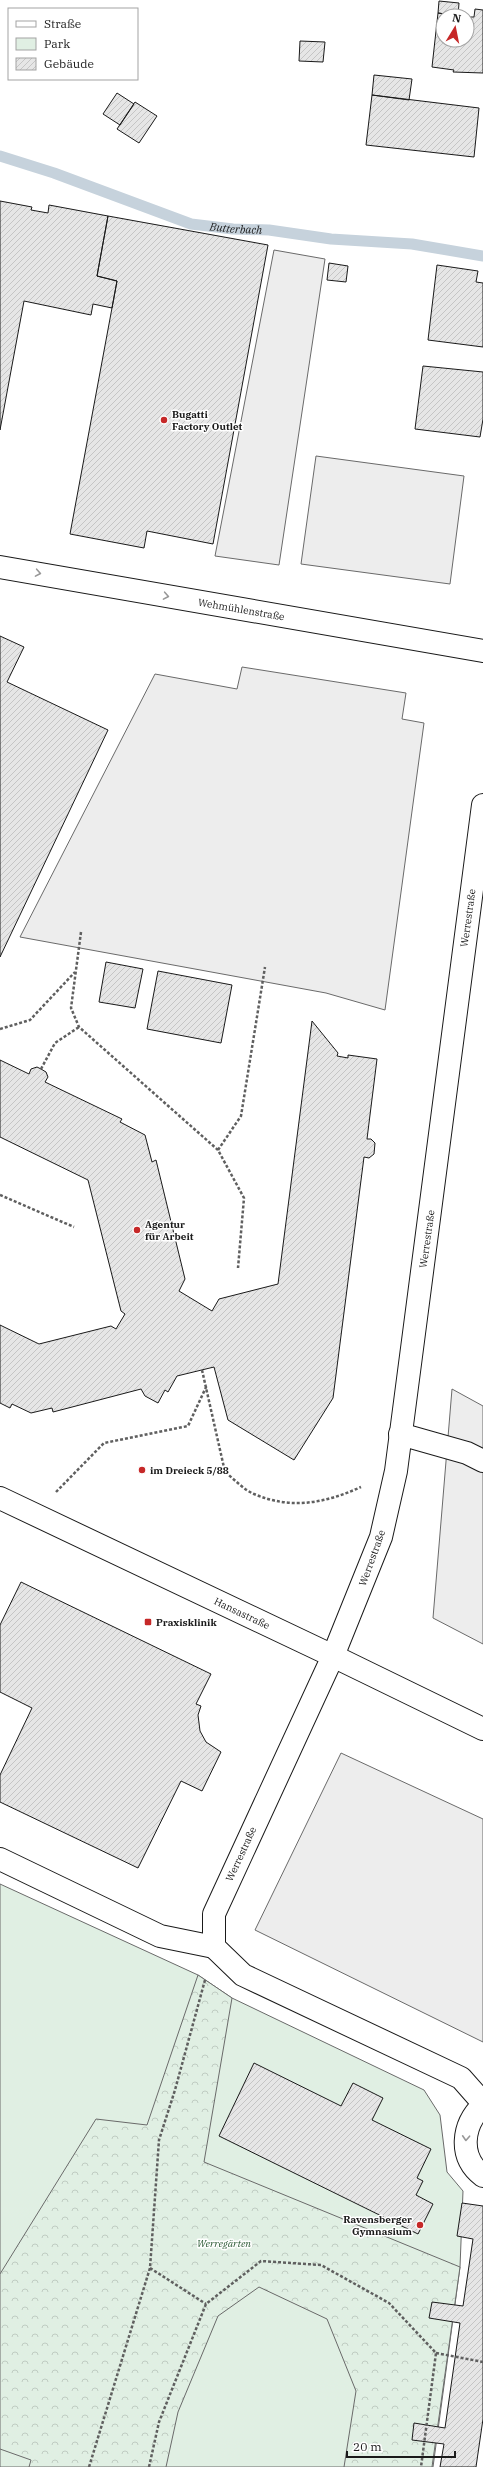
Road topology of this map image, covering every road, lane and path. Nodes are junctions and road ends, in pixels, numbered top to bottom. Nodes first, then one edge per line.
1 (0, 567) edge
2 (483, 651) edge
3 (483, 805) edge
4 (81, 932) dead end
5 (265, 967) dead end
6 (76, 972) junction
7 (79, 1028) junction
8 (0, 1029) edge
9 (41, 1069) dead end
10 (218, 1150) junction
11 (0, 1196) edge
12 (74, 1227) dead end
13 (238, 1268) dead end
14 (202, 1370) dead end
15 (207, 1385) junction
16 (400, 1434) junction
17 (483, 1461) edge
18 (396, 1471) junction
19 (0, 1498) edge
20 (34, 1514) junction
21 (333, 1656) junction
22 (483, 1729) edge
23 (0, 1859) edge
24 (214, 1947) junction
25 (483, 2104) edge
26 (483, 2176) edge
27 (150, 2268) junction
28 (206, 2304) junction
29 (436, 2353) junction
30 (483, 2362) edge
31 (89, 2467) edge
32 (149, 2467) edge
33 (421, 2467) edge

1 -> 2 street, Wehmühlenstraße
3 - 16 street, Werrestraße
4 - 6 path
5 - 10 path
6 - 7 path
6 - 8 path
7 - 9 path
7 - 10 path
10 - 13 path
11 - 12 path
14 - 15 path
15 - 18 path
15 - 20 path
16 - 17 street
16 - 18 street, Werrestraße
18 - 21 street, Werrestraße
19 - 20 street, Hansastraße
20 - 21 street, Hansastraße
21 - 22 street, Hansastraße
21 - 24 street, Werrestraße
23 - 24 street
24 - 25 street
24 - 27 path
25 -> 26 street
27 - 28 path
27 - 31 path
28 - 29 path
28 - 32 path
29 - 30 path
29 - 33 path

